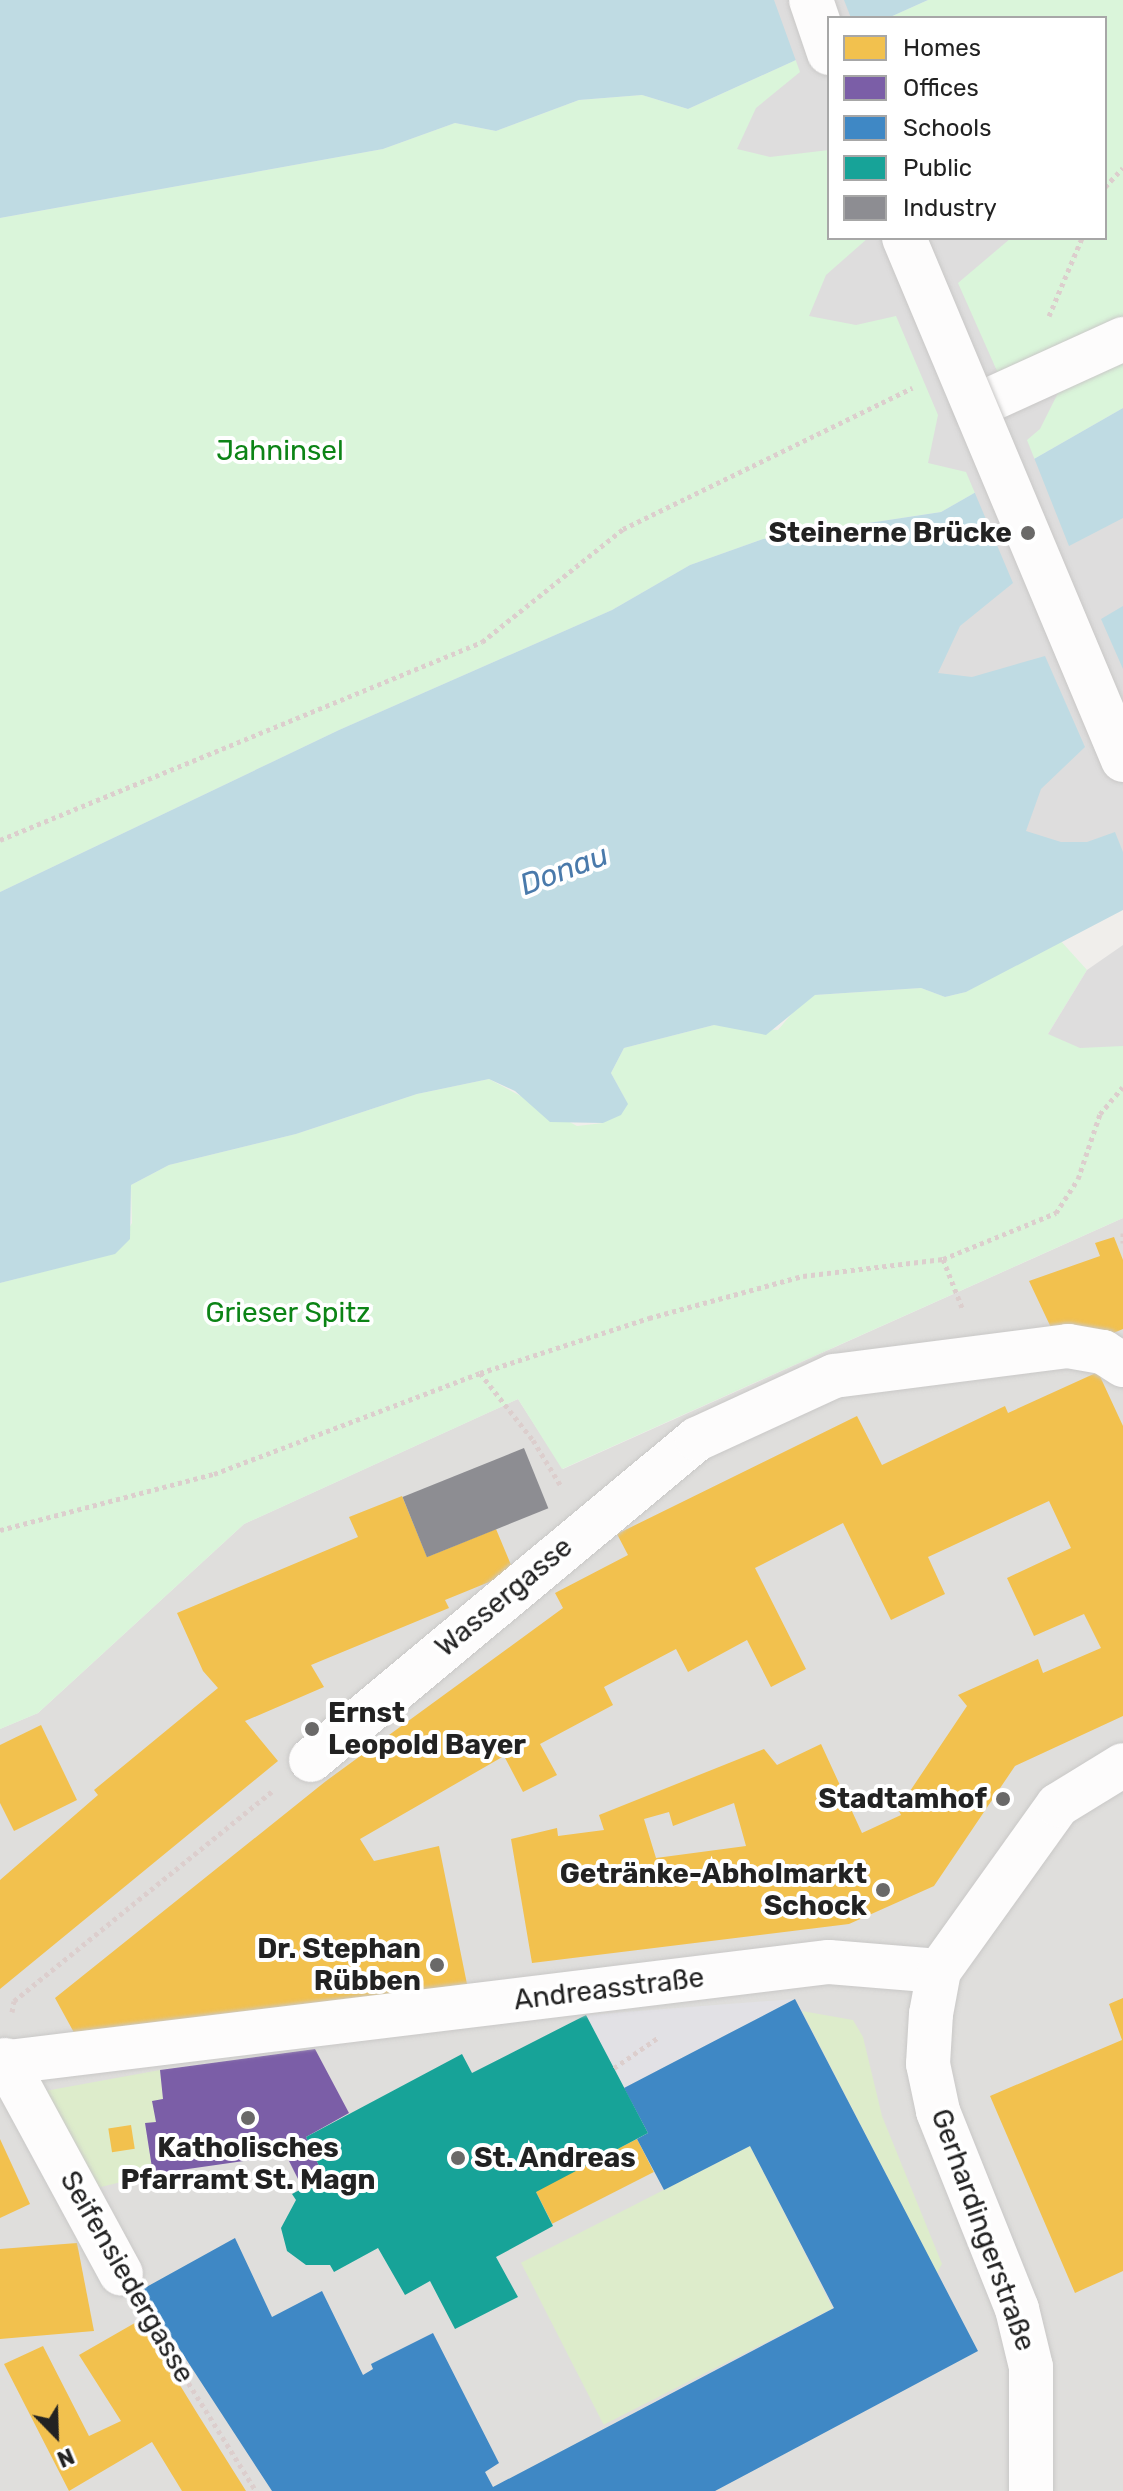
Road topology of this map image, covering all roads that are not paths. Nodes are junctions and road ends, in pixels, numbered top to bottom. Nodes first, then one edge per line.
1 (811, 0) edge
2 (827, 47) edge
3 (905, 240) edge
4 (1123, 339) edge
5 (976, 406) junction
6 (1123, 760) edge
7 (1123, 1365) edge
8 (311, 1760) road end
9 (1123, 1765) edge
10 (939, 1971) junction
11 (2, 2062) edge
12 (121, 2274) road end
13 (1031, 2491) edge

1 - 2 street
3 - 5 street, bridge
4 - 5 street
5 - 6 street, bridge
7 - 8 street, Wassergasse
9 - 10 street
10 - 11 street, Andreasstraße
10 - 13 street, Gerhardingerstraße
11 - 12 street, Seifensiedergasse

